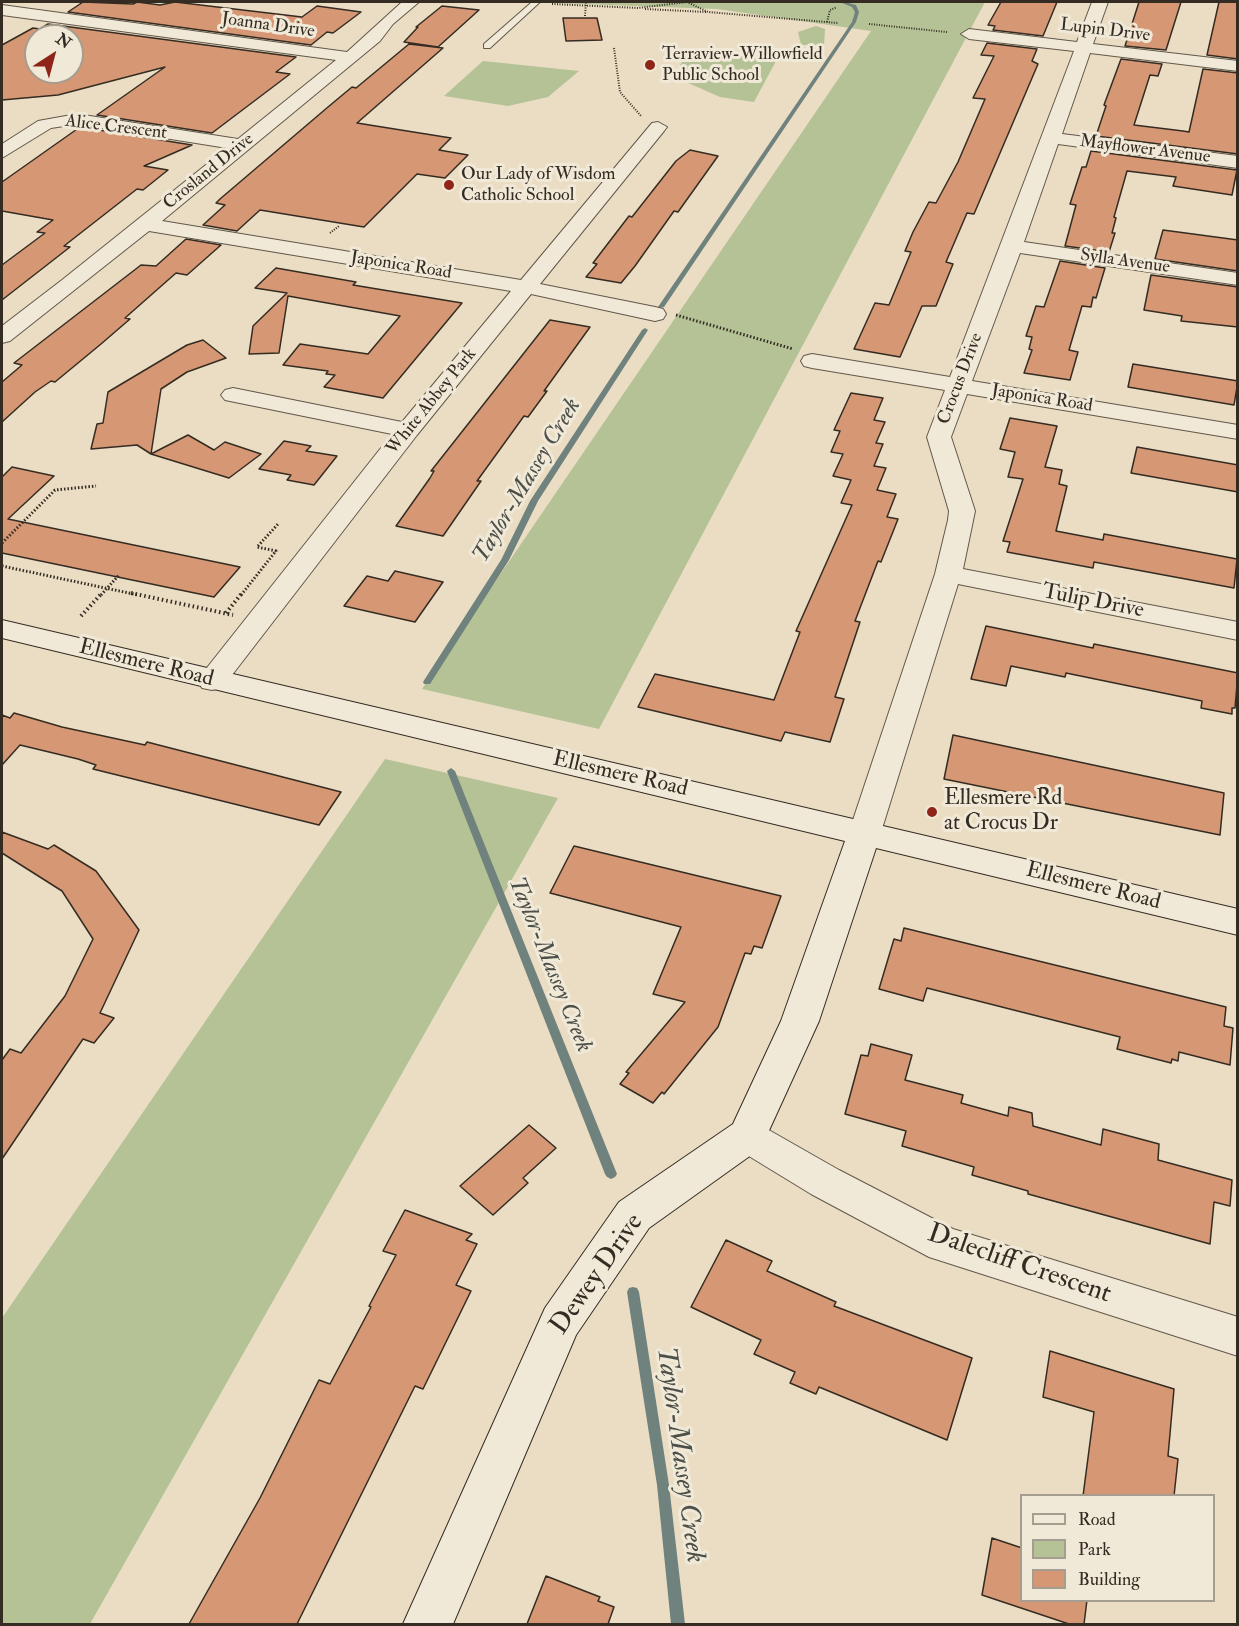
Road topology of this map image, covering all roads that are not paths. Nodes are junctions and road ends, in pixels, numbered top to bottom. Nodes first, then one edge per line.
1 (31, 2) edge
2 (411, 2) edge
3 (536, 2) edge
4 (1100, 2) edge
5 (5, 13) edge
6 (969, 34) road end
7 (487, 46) dead end
8 (1082, 47) junction
9 (350, 57) junction
10 (1238, 66) edge
11 (658, 127) road end
12 (1052, 138) junction
13 (240, 145) junction
14 (2, 152) edge
15 (1238, 162) edge
16 (146, 224) junction
17 (1012, 246) junction
18 (1238, 279) edge
19 (526, 287) junction
20 (655, 314) road end
21 (2, 336) edge
22 (812, 361) road end
23 (958, 385) junction
24 (233, 395) dead end
25 (408, 430) junction
26 (1238, 432) edge
27 (948, 574) junction
28 (2, 629) edge
29 (1238, 631) edge
30 (212, 681) junction
31 (864, 832) junction
32 (1238, 922) edge
33 (747, 1136) junction
34 (1238, 1337) edge
35 (428, 1624) edge

1 - 5 street
2 - 9 street, Crosland Drive
3 - 7 lane
4 - 8 street, Crocus Drive
5 - 9 street, Joanna Drive
6 - 8 street, Lupin Drive
8 - 10 street, Lupin Drive
8 - 12 street, Crocus Drive
9 - 13 street, Crosland Drive
11 - 19 street, White Abbey Park
12 - 15 street, Mayflower Avenue
12 - 17 street, Crocus Drive
13 - 14 street, Alice Crescent
13 - 16 street, Crosland Drive
16 - 19 street, Japonica Road
16 - 21 street, Crosland Drive
17 - 18 street, Sylla Avenue
17 - 23 street, Crocus Drive
19 - 20 street, Japonica Road
19 - 25 street, White Abbey Park
22 - 23 street, Japonica Road
23 - 26 street, Japonica Road
23 - 27 street, Crocus Drive
24 - 25 street
25 - 30 street, White Abbey Park
27 - 29 street, Tulip Drive
27 - 31 street, Crocus Drive
28 - 30 main road, Ellesmere Road
30 - 31 main road, Ellesmere Road
31 - 32 main road, Ellesmere Road
31 - 33 main road
33 - 34 street, Dalecliff Crescent
33 - 35 main road, Dewey Drive

